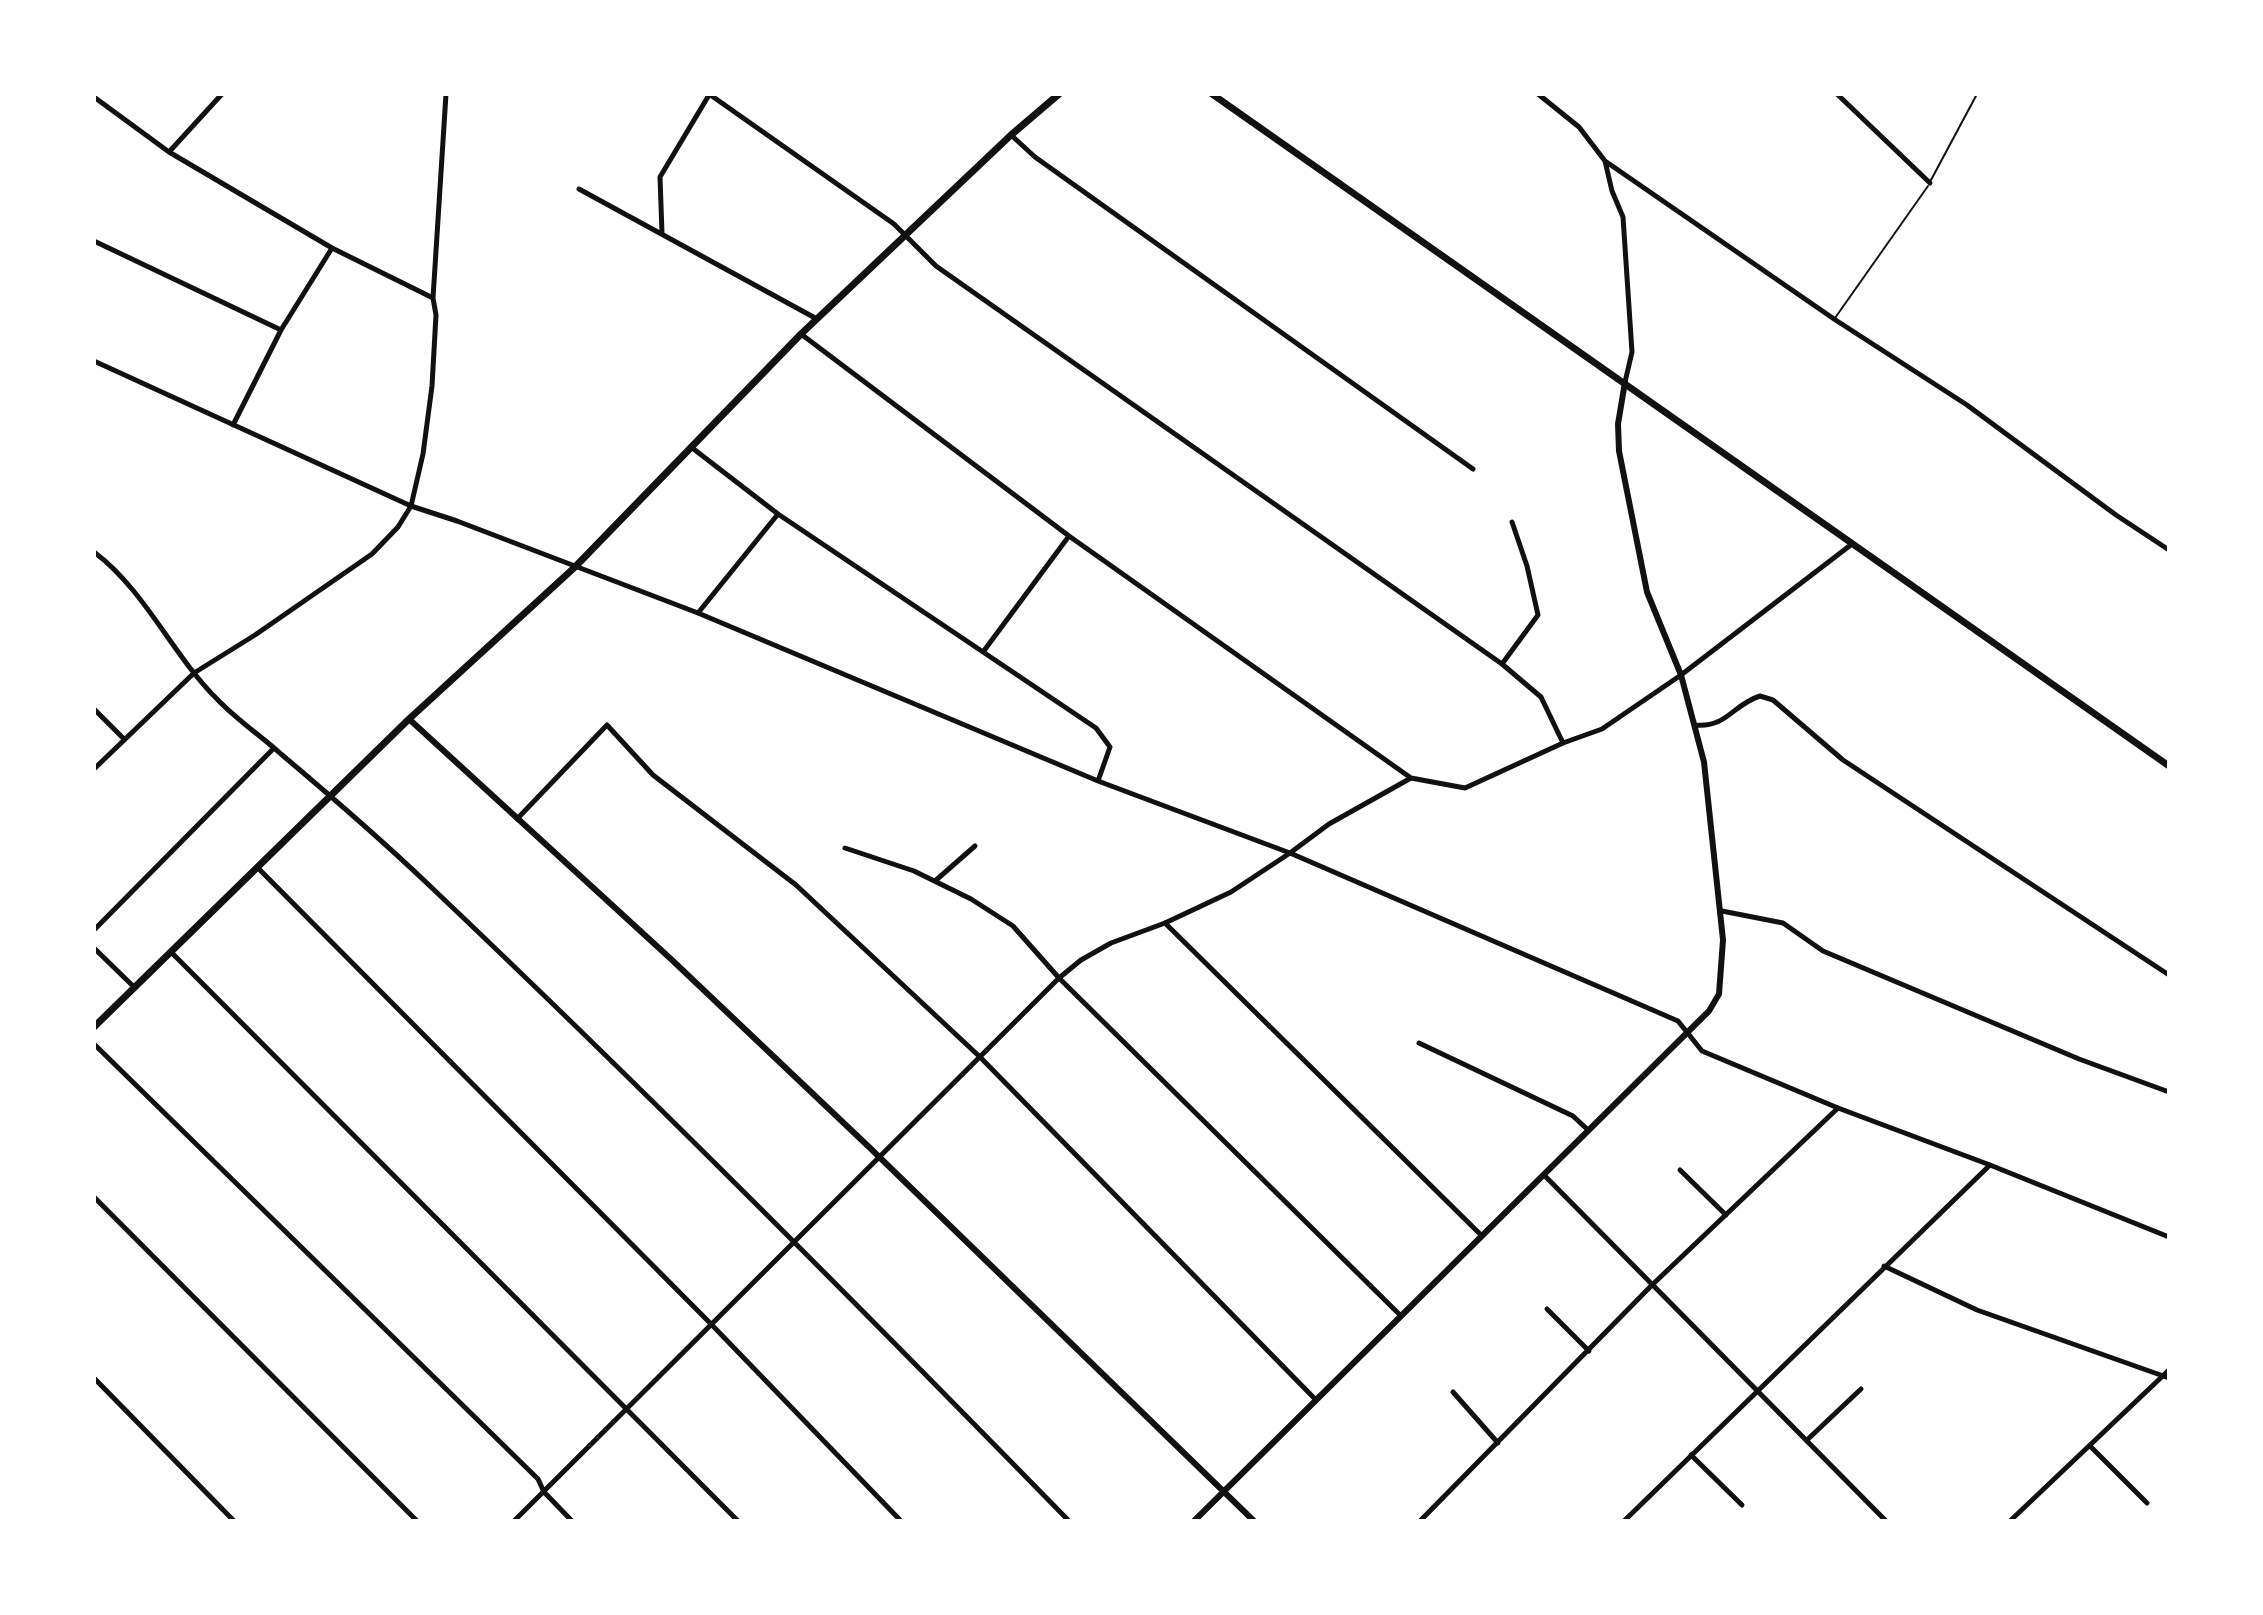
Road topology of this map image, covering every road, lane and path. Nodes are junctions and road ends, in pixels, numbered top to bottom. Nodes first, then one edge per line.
1 (222, 94) edge
2 (446, 94) edge
3 (709, 94) edge
4 (1059, 94) edge
5 (1212, 94) edge
6 (1538, 94) edge
7 (1837, 94) edge
8 (1977, 94) edge
9 (94, 97) edge
10 (1011, 135) junction
11 (169, 152) junction
12 (1605, 161) junction
13 (1930, 183) junction
14 (579, 189) dead end
15 (662, 233) junction
16 (905, 235) junction
17 (94, 241) edge
18 (332, 248) junction
19 (433, 298) junction
20 (817, 319) junction
21 (1834, 319) junction
22 (281, 330) junction
23 (801, 334) junction
24 (94, 361) edge
25 (1625, 382) junction
26 (233, 425) junction
27 (691, 447) junction
28 (1473, 469) dead end
29 (411, 506) junction
30 (778, 514) junction
31 (1512, 522) dead end
32 (1069, 536) junction
33 (1852, 544) junction
34 (2169, 550) edge
35 (94, 552) edge
36 (575, 567) junction
37 (698, 613) junction
38 (983, 652) junction
39 (1502, 664) junction
40 (194, 673) junction
41 (1681, 675) junction
42 (94, 709) edge
43 (409, 719) junction
44 (1695, 725) junction
45 (124, 739) junction
46 (1563, 743) junction
47 (274, 748) junction
48 (2169, 766) edge
49 (94, 769) edge
50 (1411, 778) junction
51 (1098, 781) junction
52 (329, 796) junction
53 (517, 819) junction
54 (975, 846) dead end
55 (845, 848) dead end
56 (1290, 853) junction
57 (257, 867) junction
58 (935, 881) junction
59 (1722, 911) junction
60 (1165, 923) junction
61 (94, 930) edge
62 (94, 948) edge
63 (170, 952) junction
64 (2169, 975) edge
65 (1059, 978) junction
66 (134, 987) junction
67 (94, 1027) edge
68 (1687, 1031) junction
69 (1419, 1043) dead end
70 (94, 1044) edge
71 (980, 1057) junction
72 (2169, 1092) edge
73 (1838, 1108) junction
74 (1588, 1130) junction
75 (878, 1156) junction
76 (1990, 1165) junction
77 (1680, 1170) dead end
78 (1544, 1175) junction
79 (94, 1197) edge
80 (1726, 1215) junction
81 (1482, 1236) junction
82 (2169, 1237) edge
83 (795, 1241) junction
84 (1884, 1266) junction
85 (1652, 1285) junction
86 (1547, 1309) dead end
87 (1400, 1315) junction
88 (711, 1324) junction
89 (1589, 1351) junction
90 (2169, 1370) edge
91 (2166, 1376) edge
92 (94, 1378) edge
93 (1861, 1389) dead end
94 (1757, 1391) junction
95 (1453, 1392) dead end
96 (1315, 1399) junction
97 (627, 1408) junction
98 (1807, 1440) junction
99 (1498, 1443) junction
100 (2090, 1446) junction
101 (1691, 1455) junction
102 (1224, 1491) junction
103 (544, 1492) junction
104 (2147, 1503) dead end
105 (1742, 1505) dead end
106 (234, 1521) edge
107 (417, 1521) edge
108 (514, 1521) edge
109 (572, 1521) edge
110 (738, 1521) edge
111 (901, 1521) edge
112 (1069, 1521) edge
113 (1194, 1521) edge
114 (1254, 1521) edge
115 (1420, 1521) edge
116 (1624, 1521) edge
117 (1886, 1521) edge
118 (2010, 1521) edge

1 - 11 street
2 - 19 street
3 - 15 street
3 - 16 street
4 - 10 main road
5 - 25 main road
6 - 12 street
7 - 13 street
8 - 13 lane
9 - 11 street
10 - 16 main road
10 - 28 street
11 - 18 street
12 - 21 street
12 - 25 street
13 - 21 lane
14 - 15 street
15 - 20 street
16 - 20 main road
16 - 39 street
17 - 22 street
18 - 19 street
18 - 22 street
19 - 29 street
20 - 23 main road
21 - 34 street
22 - 26 street
23 - 27 main road
23 - 32 street
24 - 26 street
25 - 33 main road
25 - 41 street
26 - 29 street
27 - 30 street
27 - 36 main road
29 - 36 street
29 - 40 street
30 - 37 street
30 - 38 street
31 - 39 street
32 - 38 street
32 - 50 street
33 - 41 street
33 - 48 main road
35 - 40 street
36 - 37 street
36 - 43 main road
37 - 51 street
38 - 51 street
39 - 46 street
40 - 45 street
40 - 47 street
41 - 44 street
41 - 46 street
42 - 45 street
43 - 52 main road
43 - 53 street
44 - 59 street
44 - 64 street
45 - 49 street
46 - 50 street
47 - 52 street
47 - 61 street
50 - 56 street
51 - 56 street
52 - 57 main road
52 - 83 street
53 - 71 street
53 - 75 street
54 - 58 street
55 - 58 street
56 - 60 street
56 - 68 street
57 - 63 main road
57 - 88 street
58 - 65 street
59 - 68 street
59 - 72 street
60 - 65 street
60 - 81 street
62 - 66 street
63 - 66 main road
63 - 97 street
65 - 71 street
65 - 87 street
66 - 67 main road
68 - 73 street
68 - 74 street
69 - 74 street
70 - 103 street
71 - 75 street
71 - 96 street
73 - 76 street
73 - 80 street
74 - 78 street
75 - 83 street
75 - 102 street
76 - 82 street
76 - 84 street
77 - 80 street
78 - 81 street
78 - 85 street
79 - 107 street
80 - 85 street
81 - 87 street
83 - 88 street
83 - 112 street
84 - 91 street
84 - 94 street
85 - 89 street
85 - 94 street
86 - 89 street
87 - 96 street
88 - 97 street
88 - 111 street
89 - 99 street
90 - 91 street
91 - 100 street
92 - 106 street
93 - 98 street
94 - 98 street
94 - 101 street
95 - 99 street
96 - 102 street
97 - 103 street
97 - 110 street
98 - 117 street
99 - 115 street
100 - 104 street
100 - 118 street
101 - 105 street
101 - 116 street
102 - 113 street
102 - 114 street
103 - 108 street
103 - 109 street

